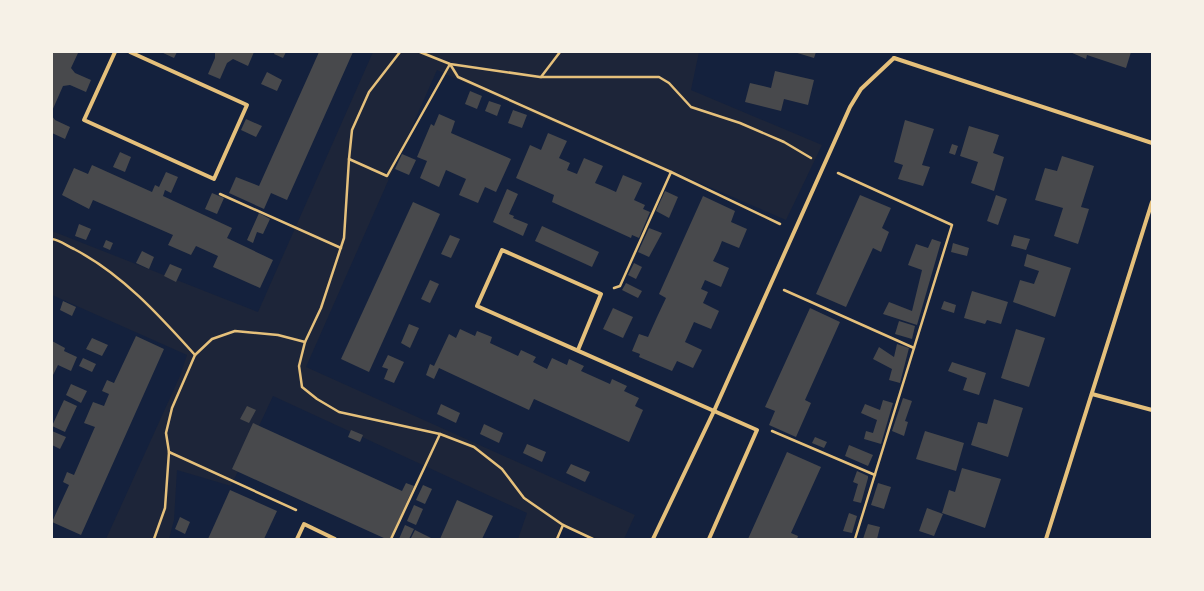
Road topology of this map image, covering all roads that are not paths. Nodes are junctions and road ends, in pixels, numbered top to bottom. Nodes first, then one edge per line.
1 (115, 52) edge
2 (130, 52) edge
3 (892, 52) edge
4 (894, 58) junction
5 (1152, 143) edge
6 (1152, 202) edge
7 (578, 350) junction
8 (1092, 394) junction
9 (1152, 410) edge
10 (714, 411) junction
11 (297, 539) edge
12 (336, 539) edge
13 (653, 539) edge
14 (709, 539) edge
15 (1046, 539) edge

1 - 2 street
3 - 4 street
4 - 5 street
4 - 10 street
6 - 8 street
7 - 7 street
7 - 10 street
8 - 9 street
8 - 15 street
10 - 13 street
10 - 14 street
11 - 12 street

